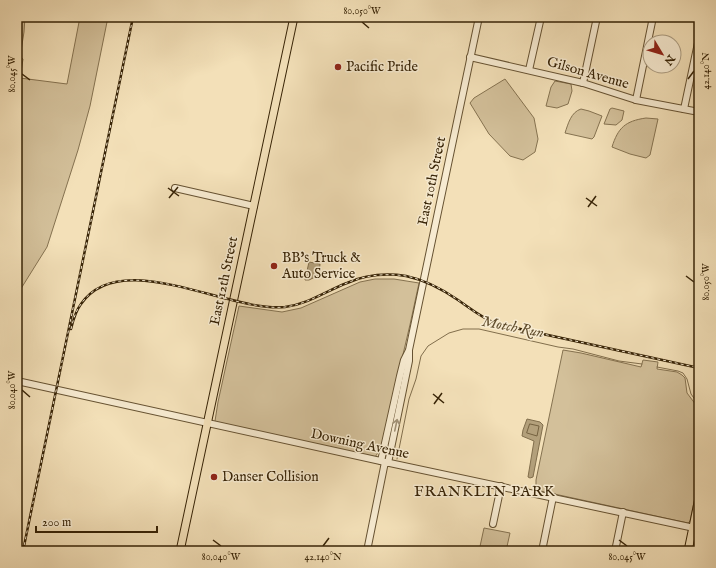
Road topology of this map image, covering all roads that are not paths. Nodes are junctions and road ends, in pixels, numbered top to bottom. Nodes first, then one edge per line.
1 (294, 17) edge
2 (478, 17) edge
3 (540, 17) edge
4 (597, 17) edge
5 (653, 17) edge
6 (699, 38) edge
7 (470, 57) junction
8 (530, 70) junction
9 (583, 83) junction
10 (636, 100) junction
11 (684, 109) junction
12 (699, 112) edge
13 (175, 188) dead end
14 (254, 206) junction
15 (17, 381) edge
16 (207, 423) junction
17 (385, 462) junction
18 (500, 486) junction
19 (553, 497) junction
20 (699, 498) edge
21 (624, 512) junction
22 (493, 524) dead end
23 (696, 528) edge
24 (180, 551) edge
25 (367, 551) edge
26 (542, 551) edge
27 (615, 551) edge
28 (688, 551) edge

1 - 14 main road, East 12th Street
2 - 7 street, East 10th Street
3 - 8 street
4 - 9 street
5 - 10 street
6 - 11 street
7 - 8 street, Gilson Avenue
7 - 17 street, East 10th Street
8 - 9 street, Gilson Avenue
9 - 10 street, Gilson Avenue
10 - 11 street, Gilson Avenue
11 - 12 street, Gilson Avenue
13 - 14 street
14 - 16 main road, East 12th Street
15 - 16 street, Downing Avenue
16 - 17 street, Downing Avenue
16 - 24 main road, East 12th Street
17 - 18 street, Downing Avenue
17 - 25 street, East 10th Street
18 - 19 street, Downing Avenue
18 - 22 street
19 - 21 street, Downing Avenue
19 - 26 street
20 - 23 main road
21 - 23 street, Downing Avenue
21 - 27 street
23 - 28 main road

